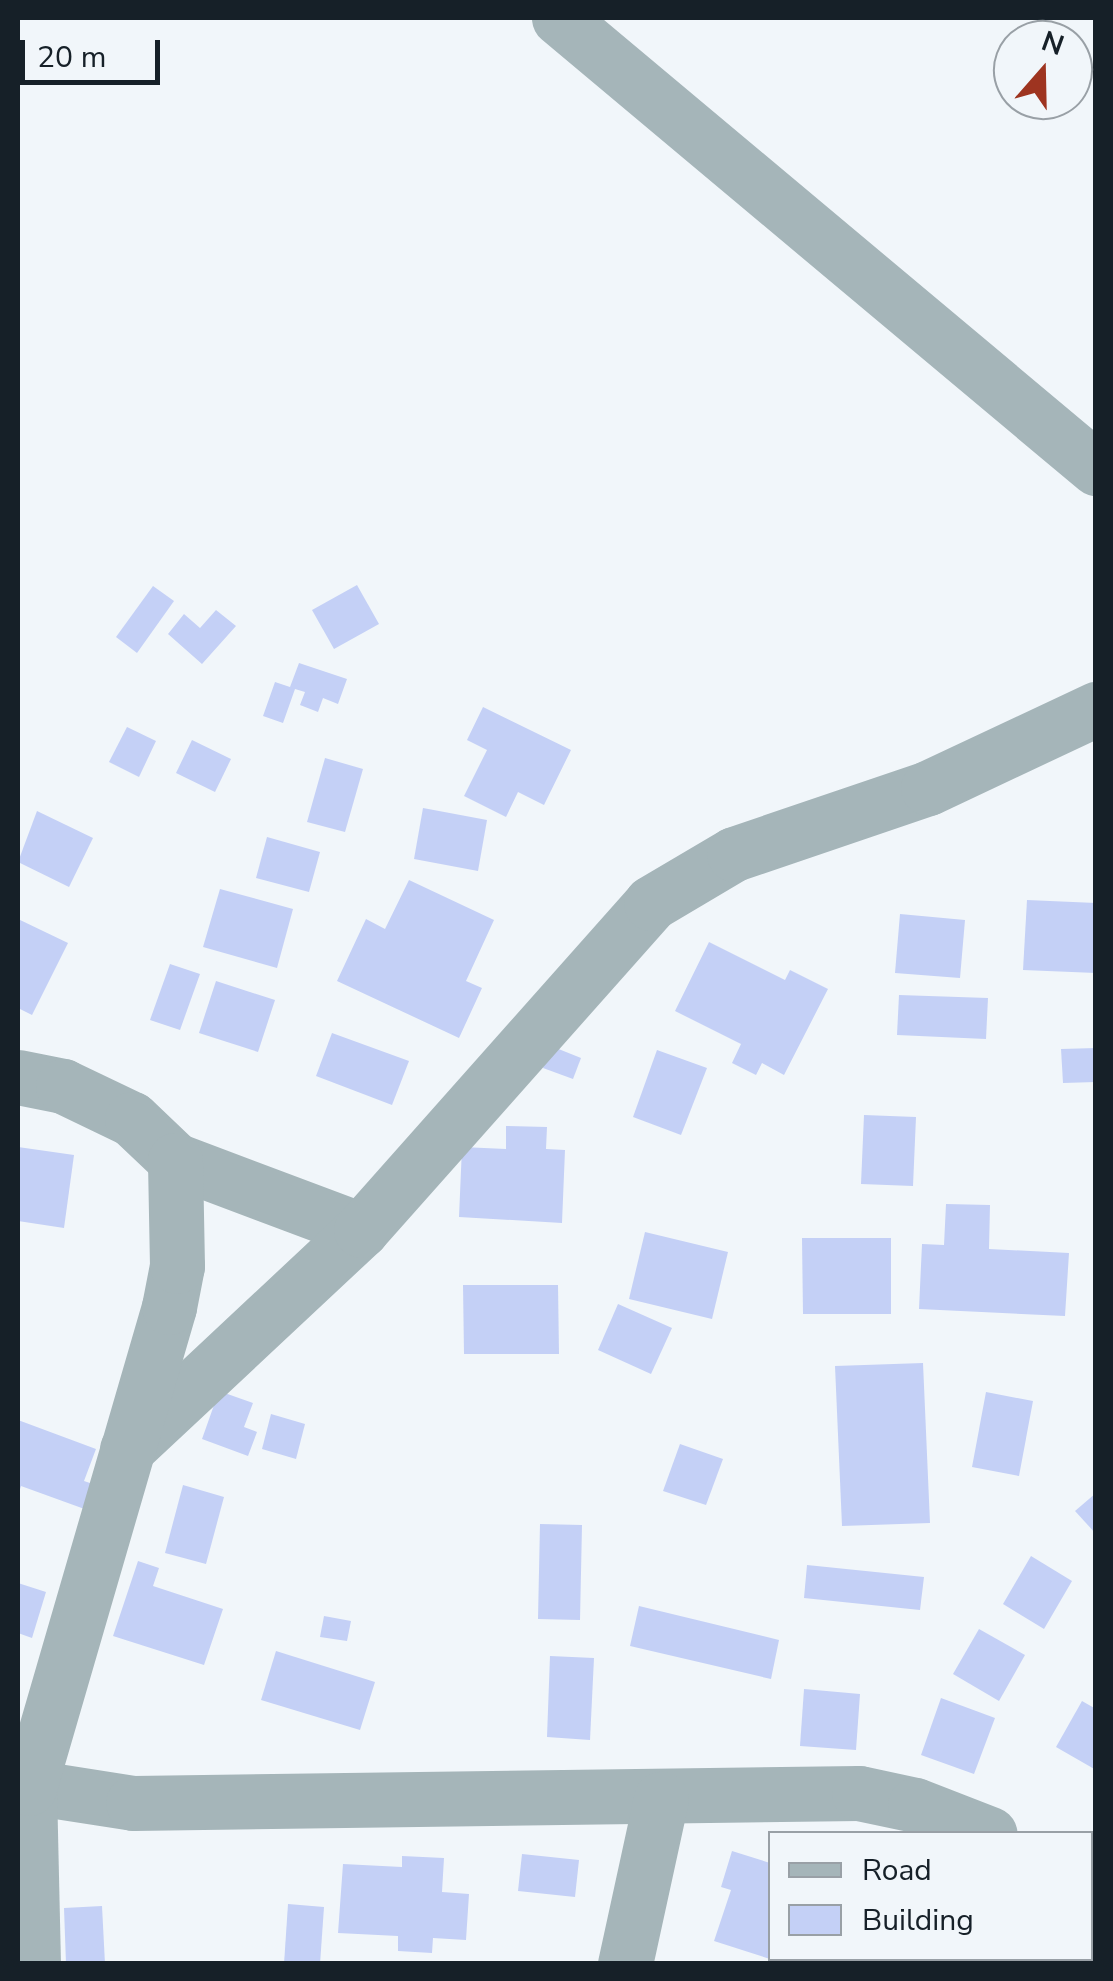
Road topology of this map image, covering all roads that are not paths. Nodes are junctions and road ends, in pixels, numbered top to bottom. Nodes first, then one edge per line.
1 (559, 18) edge
2 (1096, 468) edge
3 (1096, 709) edge
4 (18, 1077) edge
5 (175, 1160) junction
6 (361, 1230) junction
7 (128, 1449) junction
8 (23, 1786) edge
9 (661, 1799) junction
10 (982, 1831) edge
11 (33, 1964) edge
12 (625, 1964) edge

1 - 2 street
3 - 6 street
4 - 5 street
5 - 6 street
5 - 7 street
6 - 7 street
7 - 8 street
8 - 9 street
8 - 11 street
9 - 10 street
9 - 12 street

